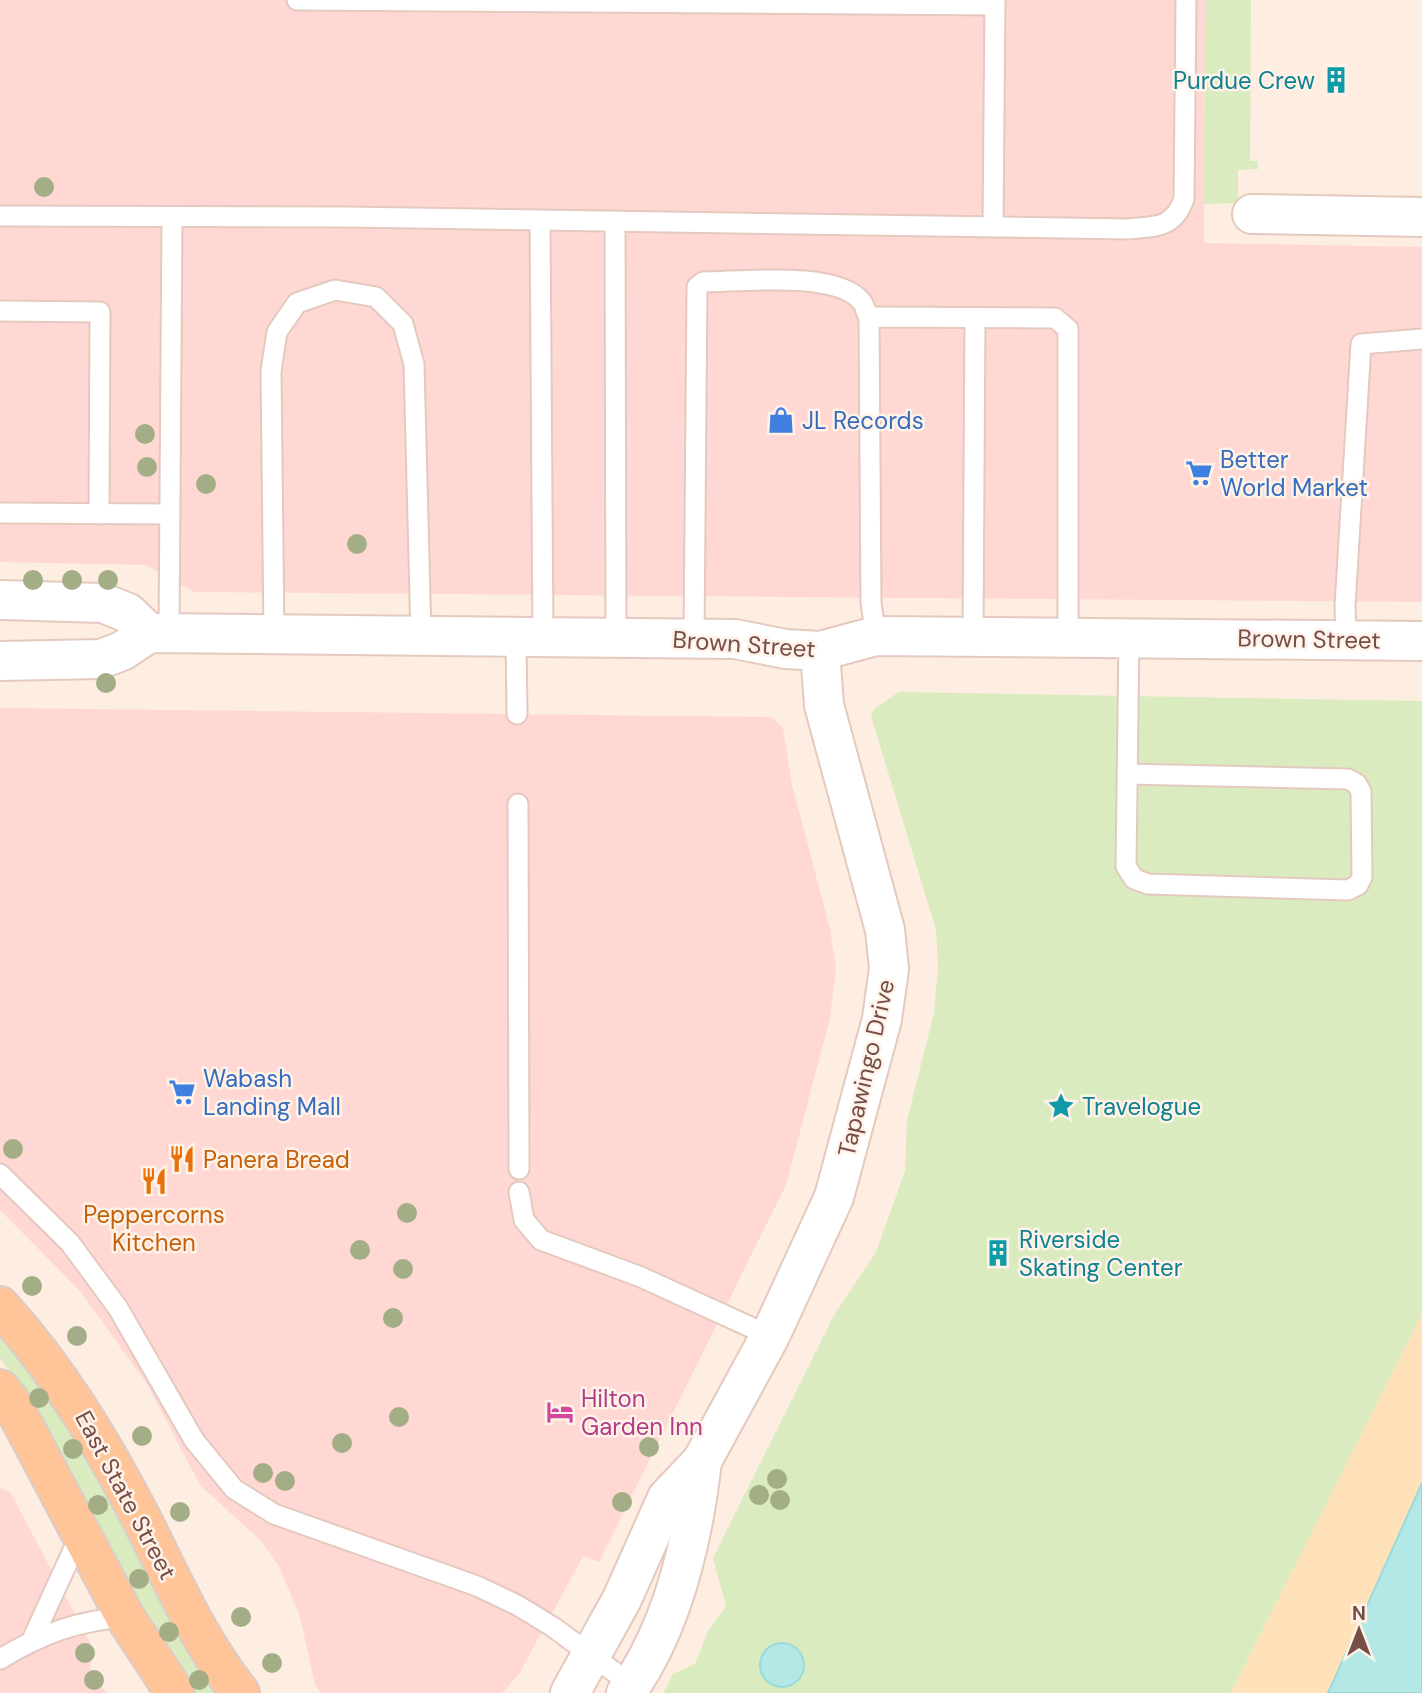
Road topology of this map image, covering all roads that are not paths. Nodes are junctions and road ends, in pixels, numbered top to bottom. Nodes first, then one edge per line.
1 (298, 0) edge
2 (1186, 0) edge
3 (995, 3) edge
4 (1252, 214) dead end
5 (0, 216) edge
6 (1422, 217) edge
7 (172, 219) junction
8 (540, 221) junction
9 (615, 221) junction
10 (993, 227) junction
11 (0, 310) edge
12 (869, 317) junction
13 (975, 318) junction
14 (1422, 340) edge
15 (0, 513) edge
16 (99, 514) junction
17 (170, 514) junction
18 (0, 600) edge
19 (159, 632) junction
20 (274, 635) junction
21 (973, 635) junction
22 (1068, 635) junction
23 (876, 636) junction
24 (1129, 636) junction
25 (421, 637) junction
26 (529, 639) junction
27 (616, 639) junction
28 (694, 639) junction
29 (1346, 640) junction
30 (1422, 641) edge
31 (820, 651) junction
32 (0, 660) edge
33 (517, 714) dead end
34 (1127, 774) junction
35 (518, 804) dead end
36 (519, 1169) dead end
37 (0, 1174) edge
38 (519, 1192) dead end
39 (0, 1306) edge
40 (770, 1336) junction
41 (0, 1390) edge
42 (702, 1461) junction
43 (81, 1532) junction
44 (125, 1617) junction
45 (32, 1640) junction
46 (593, 1655) junction
47 (0, 1659) edge
48 (629, 1689) edge
49 (175, 1693) edge
50 (240, 1693) edge
51 (570, 1693) edge

1 - 3 lane
2 - 10 lane
3 - 10 lane
4 - 6 street
5 - 7 lane
7 - 8 lane
7 - 17 lane
8 - 9 lane
8 - 26 lane
9 - 10 lane
9 - 27 lane
11 - 16 lane
12 - 13 lane
12 - 23 lane
12 - 28 lane
13 - 21 lane
13 - 22 lane
14 - 29 lane
15 - 16 lane
16 - 17 lane
17 - 19 lane
18 - 19 street
19 - 20 street, Brown Street
19 - 32 street
20 - 25 street, Brown Street
20 - 25 lane
21 - 22 street, Brown Street
21 - 23 street, Brown Street
22 - 24 street, Brown Street
23 - 31 street, Brown Street
24 - 29 street, Brown Street
24 - 34 lane
25 - 26 street, Brown Street
26 - 27 street, Brown Street
26 - 33 lane
27 - 28 street, Brown Street
28 - 31 street, Brown Street
29 - 30 street, Brown Street
31 - 40 street, Tapawingo Drive
34 - 34 lane
35 - 36 lane
37 - 46 lane
38 - 40 lane
39 - 50 main road, East State Street
40 - 42 street, Tapawingo Drive
41 - 43 main road
42 - 46 street, Tapawingo Drive
42 - 48 street, Tapawingo Drive
43 - 44 main road
43 - 45 lane
44 - 45 lane
44 - 49 main road
45 - 47 lane
46 - 48 lane
46 - 51 street, Tapawingo Drive

